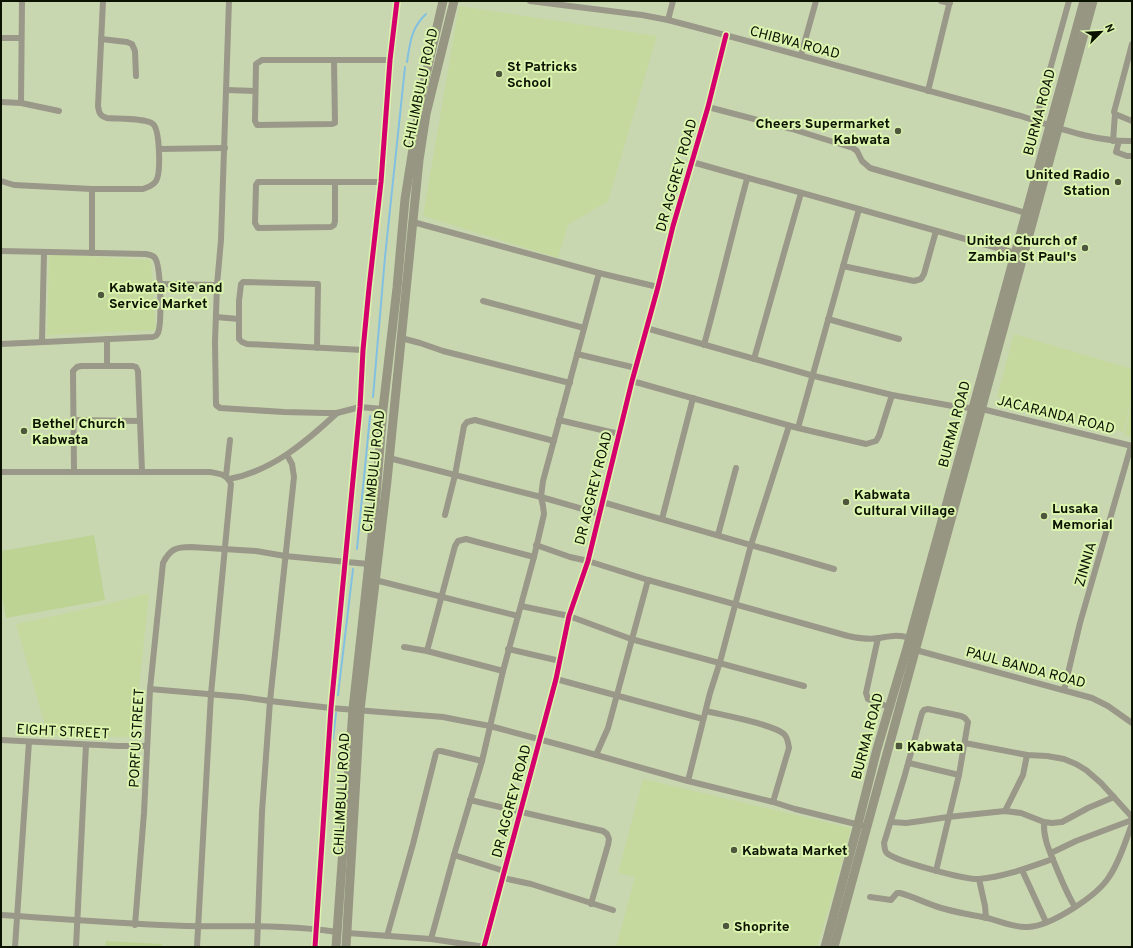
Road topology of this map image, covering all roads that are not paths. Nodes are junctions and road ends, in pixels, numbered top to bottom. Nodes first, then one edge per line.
1 (22, 1) edge
2 (103, 1) edge
3 (229, 1) edge
4 (397, 1) edge
5 (443, 1) edge
6 (454, 1) edge
7 (530, 1) edge
8 (673, 1) edge
9 (816, 1) edge
10 (941, 1) edge
11 (1068, 1) edge
12 (1084, 1) edge
13 (1093, 1) edge
14 (556, 2) edge
15 (950, 2) edge
16 (668, 20) junction
17 (726, 35) junction
18 (1, 38) edge
19 (21, 38) junction
20 (101, 39) junction
21 (1132, 44) edge
22 (801, 55) junction
23 (334, 60) junction
24 (390, 60) junction
25 (136, 76) dead end
26 (227, 90) junction
27 (255, 91) junction
28 (928, 91) junction
29 (1, 102) edge
30 (21, 103) junction
31 (708, 107) junction
32 (59, 111) dead end
33 (1115, 114) junction
34 (1036, 120) junction
35 (1132, 121) edge
36 (1054, 125) junction
37 (1116, 141) junction
38 (1132, 141) edge
39 (225, 148) junction
40 (159, 149) junction
41 (1132, 156) edge
42 (692, 162) junction
43 (747, 178) junction
44 (1, 181) edge
45 (335, 182) junction
46 (381, 182) junction
47 (92, 189) junction
48 (801, 193) junction
49 (859, 209) junction
50 (1026, 213) junction
51 (413, 222) junction
52 (936, 231) junction
53 (1, 251) edge
54 (44, 252) junction
55 (92, 253) junction
56 (1015, 253) junction
57 (843, 266) junction
58 (599, 273) junction
59 (160, 284) junction
60 (217, 285) junction
61 (658, 287) junction
62 (483, 301) dead end
63 (216, 318) junction
64 (239, 319) junction
65 (828, 319) junction
66 (584, 328) junction
67 (646, 328) junction
68 (401, 338) junction
69 (107, 339) junction
70 (899, 339) dead end
71 (42, 341) junction
72 (1, 344) edge
73 (704, 345) junction
74 (317, 348) junction
75 (363, 350) junction
76 (577, 354) junction
77 (754, 359) junction
78 (107, 366) junction
79 (636, 368) junction
80 (814, 376) junction
81 (632, 381) junction
82 (570, 383) junction
83 (892, 395) junction
84 (693, 398) junction
85 (360, 407) junction
86 (978, 408) junction
87 (383, 409) junction
88 (337, 413) junction
89 (73, 420) junction
90 (559, 420) junction
91 (140, 421) junction
92 (789, 426) junction
93 (798, 428) junction
94 (619, 434) junction
95 (230, 440) dead end
96 (554, 441) junction
97 (1132, 446) edge
98 (287, 455) junction
99 (389, 458) junction
100 (736, 468) dead end
101 (1, 472) edge
102 (74, 472) junction
103 (142, 472) junction
104 (455, 475) junction
105 (228, 477) junction
106 (541, 497) junction
107 (602, 502) junction
108 (600, 514) junction
109 (445, 515) dead end
110 (662, 519) junction
111 (718, 535) junction
112 (536, 545) junction
113 (751, 545) junction
114 (226, 549) junction
115 (285, 556) junction
116 (534, 557) junction
117 (588, 561) junction
118 (344, 562) junction
119 (368, 564) junction
120 (834, 569) dead end
121 (375, 580) junction
122 (648, 580) junction
123 (440, 597) junction
124 (735, 604) junction
125 (521, 606) junction
126 (518, 616) junction
127 (569, 616) junction
128 (878, 638) junction
129 (910, 638) junction
130 (631, 639) junction
131 (404, 647) dead end
132 (508, 649) junction
133 (911, 649) junction
134 (426, 651) junction
135 (560, 660) junction
136 (720, 662) junction
137 (503, 671) junction
138 (556, 679) junction
139 (804, 686) dead end
140 (150, 689) junction
141 (1064, 690) junction
142 (211, 694) junction
143 (617, 695) junction
144 (270, 701) junction
145 (889, 707) junction
146 (331, 708) junction
147 (356, 710) junction
148 (706, 711) junction
149 (703, 719) junction
150 (1132, 723) edge
151 (490, 726) junction
152 (1, 740) edge
153 (540, 740) junction
154 (29, 742) junction
155 (965, 743) junction
156 (86, 745) junction
157 (147, 746) junction
158 (596, 755) junction
159 (1027, 755) junction
160 (482, 761) junction
161 (909, 763) junction
162 (959, 775) junction
163 (688, 781) junction
164 (1114, 797) junction
165 (470, 800) junction
166 (773, 802) junction
167 (1005, 811) junction
168 (520, 812) junction
169 (948, 817) junction
170 (1132, 818) edge
171 (891, 822) junction
172 (1044, 822) junction
173 (858, 824) junction
174 (1132, 824) edge
175 (868, 827) junction
176 (454, 855) junction
177 (1052, 856) junction
178 (1022, 870) junction
179 (504, 871) junction
180 (936, 871) junction
181 (503, 878) junction
182 (979, 879) junction
183 (870, 896) dead end
184 (592, 904) junction
185 (1074, 907) junction
186 (613, 910) dead end
187 (1, 915) edge
188 (17, 916) junction
189 (986, 918) junction
190 (78, 920) junction
191 (1046, 922) junction
192 (135, 925) junction
193 (198, 926) junction
194 (258, 926) junction
195 (316, 929) junction
196 (337, 932) junction
197 (347, 933) junction
198 (387, 936) junction
199 (431, 939) junction
200 (15, 947) edge
201 (76, 947) edge
202 (197, 947) edge
203 (257, 947) edge
204 (315, 947) edge
205 (336, 947) edge
206 (346, 947) edge
207 (485, 947) edge
208 (825, 947) edge
209 (834, 947) edge

1 - 19 street
2 - 20 street
3 - 26 street
4 - 24 street
5 - 87 main road, CHILIMBULU ROAD
6 - 51 main road, CHILIMBULU ROAD
7 - 14 street, CHIBWA ROAD
8 - 16 street
9 - 22 street
10 - 15 street
11 - 34 street
12 - 36 main road, BURMA ROAD
13 - 36 main road, BURMA ROAD
14 - 16 street, CHIBWA ROAD
15 - 28 street
16 - 17 street, CHIBWA ROAD
17 - 22 street, CHIBWA ROAD
17 - 31 street, DR AGGREY ROAD
18 - 19 street
19 - 30 street
20 - 25 street
20 - 40 street
21 - 33 street
22 - 28 street, CHIBWA ROAD
23 - 24 street
23 - 27 street
23 - 27 street
24 - 46 street
26 - 27 street
26 - 39 street
28 - 34 street, CHIBWA ROAD
29 - 30 street
30 - 32 street
31 - 42 street, DR AGGREY ROAD
31 - 50 street
33 - 35 street
33 - 37 street
34 - 36 street, CHIBWA ROAD
36 - 37 street, CHIBWA ROAD
36 - 50 main road, BURMA ROAD
36 - 86 main road, BURMA ROAD
37 - 38 street, CHIBWA ROAD
37 - 41 street
39 - 40 street
39 - 60 street
40 - 47 street
42 - 43 street
42 - 61 street, DR AGGREY ROAD
43 - 48 street
43 - 73 street
44 - 47 street
45 - 45 street
45 - 46 street
46 - 75 street
47 - 55 street
48 - 49 street
48 - 77 street
49 - 52 street
49 - 57 street
50 - 56 main road, BURMA ROAD
51 - 58 street
51 - 68 main road, CHILIMBULU ROAD
52 - 56 street
52 - 57 street
53 - 54 street
54 - 55 street
54 - 71 street
55 - 59 street
56 - 86 main road, BURMA ROAD
57 - 65 street
58 - 61 street
58 - 66 street
59 - 60 street
59 - 69 street
60 - 63 street
61 - 67 street, DR AGGREY ROAD
62 - 66 street
63 - 64 street
63 - 88 street
64 - 74 street
64 - 74 street
65 - 70 street
65 - 80 street
66 - 76 street
67 - 73 street, JACARANDA ROAD
67 - 79 street, DR AGGREY ROAD
68 - 82 street
68 - 99 main road, CHILIMBULU ROAD
69 - 71 street
69 - 78 street
71 - 72 street
73 - 77 street, JACARANDA ROAD
74 - 75 street
75 - 85 street
76 - 79 street
76 - 82 street
77 - 80 street, JACARANDA ROAD
78 - 89 street
78 - 91 street
79 - 81 street, DR AGGREY ROAD
80 - 83 street, JACARANDA ROAD
80 - 93 street
81 - 84 street
81 - 94 street, DR AGGREY ROAD
82 - 90 street
83 - 86 street, JACARANDA ROAD
83 - 93 street
84 - 92 street
84 - 110 street
85 - 87 street
85 - 88 street
85 - 118 street
86 - 97 street, JACARANDA ROAD
86 - 129 main road, BURMA ROAD
86 - 133 main road, BURMA ROAD
87 - 119 main road, CHILIMBULU ROAD
88 - 98 street
89 - 91 street
89 - 102 street
90 - 94 street
90 - 96 street
91 - 103 street
92 - 93 street
92 - 113 street
94 - 107 street, DR AGGREY ROAD
95 - 105 street
96 - 104 street
96 - 106 street
97 - 141 street, ZINNIA
98 - 105 street
98 - 115 street
99 - 104 street
99 - 121 main road, CHILIMBULU ROAD
100 - 111 street
101 - 102 street
102 - 103 street
103 - 105 street
104 - 106 street
104 - 109 street
105 - 114 street
106 - 108 street
106 - 112 street
107 - 108 street, DR AGGREY ROAD
107 - 110 street
108 - 117 street, DR AGGREY ROAD
110 - 111 street
111 - 113 street
112 - 116 street
112 - 117 street
113 - 120 street
113 - 124 street
114 - 115 street
114 - 140 street, PORFU STREET
114 - 142 street
115 - 118 street
115 - 144 street
116 - 123 street
116 - 125 street
117 - 122 street
117 - 127 street, DR AGGREY ROAD
118 - 119 street
118 - 146 street
119 - 147 main road, CHILIMBULU ROAD
121 - 123 street
121 - 147 main road, CHILIMBULU ROAD
122 - 124 street
122 - 130 street
123 - 126 street
123 - 134 street
124 - 128 street
124 - 136 street
125 - 126 street
125 - 127 street
126 - 132 street
127 - 130 street
127 - 135 street, DR AGGREY ROAD
128 - 129 street
128 - 145 street
129 - 133 main road, BURMA ROAD
130 - 136 street
130 - 143 street
131 - 134 street
132 - 135 street
132 - 137 street
133 - 141 street, PAUL BANDA ROAD
133 - 145 main road, BURMA ROAD
133 - 175 main road, BURMA ROAD
134 - 137 street
135 - 138 street, DR AGGREY ROAD
136 - 139 street
136 - 148 street
137 - 151 street
138 - 143 street
138 - 153 street, DR AGGREY ROAD
140 - 142 street
140 - 157 street, PORFU STREET
141 - 150 street, PAUL BANDA ROAD
142 - 144 street
142 - 193 street
143 - 149 street
143 - 158 street
144 - 146 street
144 - 194 street
145 - 173 main road, BURMA ROAD
146 - 147 street
146 - 195 street
147 - 151 street
147 - 196 main road, CHILIMBULU ROAD
147 - 197 main road, CHILIMBULU ROAD
148 - 149 street
148 - 166 street
149 - 163 street
151 - 153 street
151 - 160 street
152 - 154 street, EIGHT STREET
153 - 158 street
153 - 168 street, DR AGGREY ROAD
154 - 156 street, EIGHT STREET
154 - 188 street
155 - 159 street
155 - 161 street
155 - 162 street
156 - 157 street, EIGHT STREET
156 - 190 street
157 - 192 street, PORFU STREET
158 - 163 street
159 - 164 street
159 - 167 street
160 - 165 street
160 - 198 street
161 - 162 street
161 - 171 street
162 - 169 street
163 - 166 street
164 - 170 street
164 - 172 street
165 - 168 street
165 - 176 street
166 - 173 street
167 - 169 street
167 - 172 street
168 - 179 street, DR AGGREY ROAD
168 - 184 street
169 - 171 street
169 - 180 street
170 - 177 street
171 - 180 street
172 - 177 street
173 - 175 street
173 - 208 main road, BURMA ROAD
174 - 185 street
175 - 209 main road, BURMA ROAD
176 - 179 street
176 - 199 street
177 - 178 street
177 - 185 street
178 - 182 street
178 - 191 street
179 - 181 street, DR AGGREY ROAD
180 - 182 street
181 - 184 street
181 - 207 street, DR AGGREY ROAD
182 - 189 street
183 - 189 street
184 - 186 street
185 - 191 street
187 - 188 street
188 - 190 street
188 - 200 street
189 - 191 street
190 - 192 street
190 - 201 street
192 - 193 street
193 - 194 street
193 - 202 street
194 - 195 street
194 - 203 street
195 - 196 street
195 - 204 street
196 - 205 main road, CHILIMBULU ROAD
197 - 198 street
197 - 206 main road, CHILIMBULU ROAD
198 - 199 street
199 - 207 street

